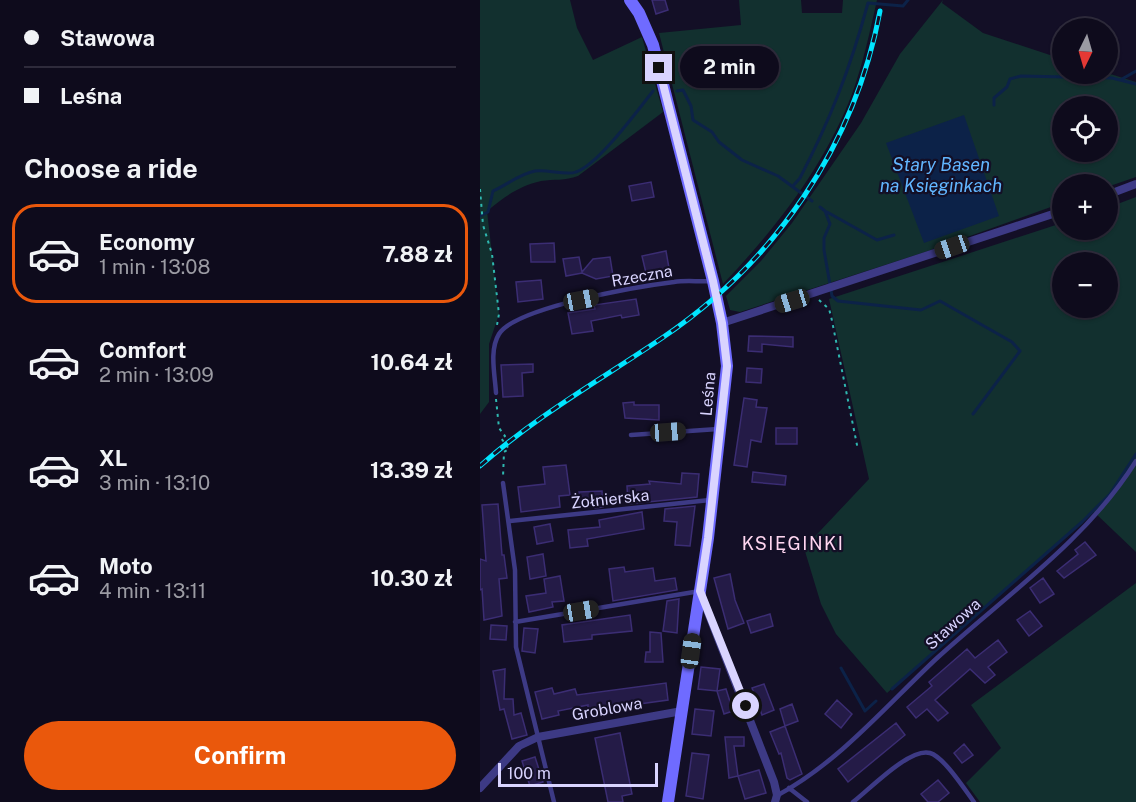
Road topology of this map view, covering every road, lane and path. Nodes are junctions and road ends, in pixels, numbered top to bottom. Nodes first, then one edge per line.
1 (630, 0) edge
2 (1136, 184) edge
3 (480, 189) edge
4 (1118, 191) edge
5 (1052, 214) edge
6 (713, 281) junction
7 (811, 295) junction
8 (722, 323) junction
9 (500, 333) junction
10 (496, 393) joint
11 (721, 429) junction
12 (631, 435) dead end
13 (858, 450) dead end
14 (1136, 461) edge
15 (503, 483) joint
16 (712, 500) junction
17 (510, 521) junction
18 (700, 591) junction
19 (515, 622) junction
20 (682, 711) junction
21 (538, 737) junction
22 (480, 788) edge
23 (789, 788) junction
24 (776, 799) edge
25 (555, 802) edge
26 (668, 802) edge
27 (807, 802) edge
28 (853, 802) edge
29 (974, 802) edge

1 - 6 main road, Leśna
2 - 4 street
3 - 9 path
5 - 7 street
6 - 8 main road, Leśna
6 - 9 lane, Rzeczna
7 - 8 street
7 - 13 path
8 - 11 main road, Leśna
9 - 10 lane
10 - 15 path
11 - 12 lane
11 - 16 main road, Leśna
14 - 23 lane, Stawowa
15 - 17 lane
16 - 17 lane, Żołnierska
16 - 18 main road, Leśna
17 - 19 lane
18 - 19 lane
18 - 20 main road, Leśna
18 - 24 street, Stawowa
19 - 21 lane
20 - 21 street, Groblowa
20 - 26 main road, Leśna
21 - 22 street
21 - 25 lane
23 - 24 lane, Stawowa
23 - 27 lane
28 - 29 lane

